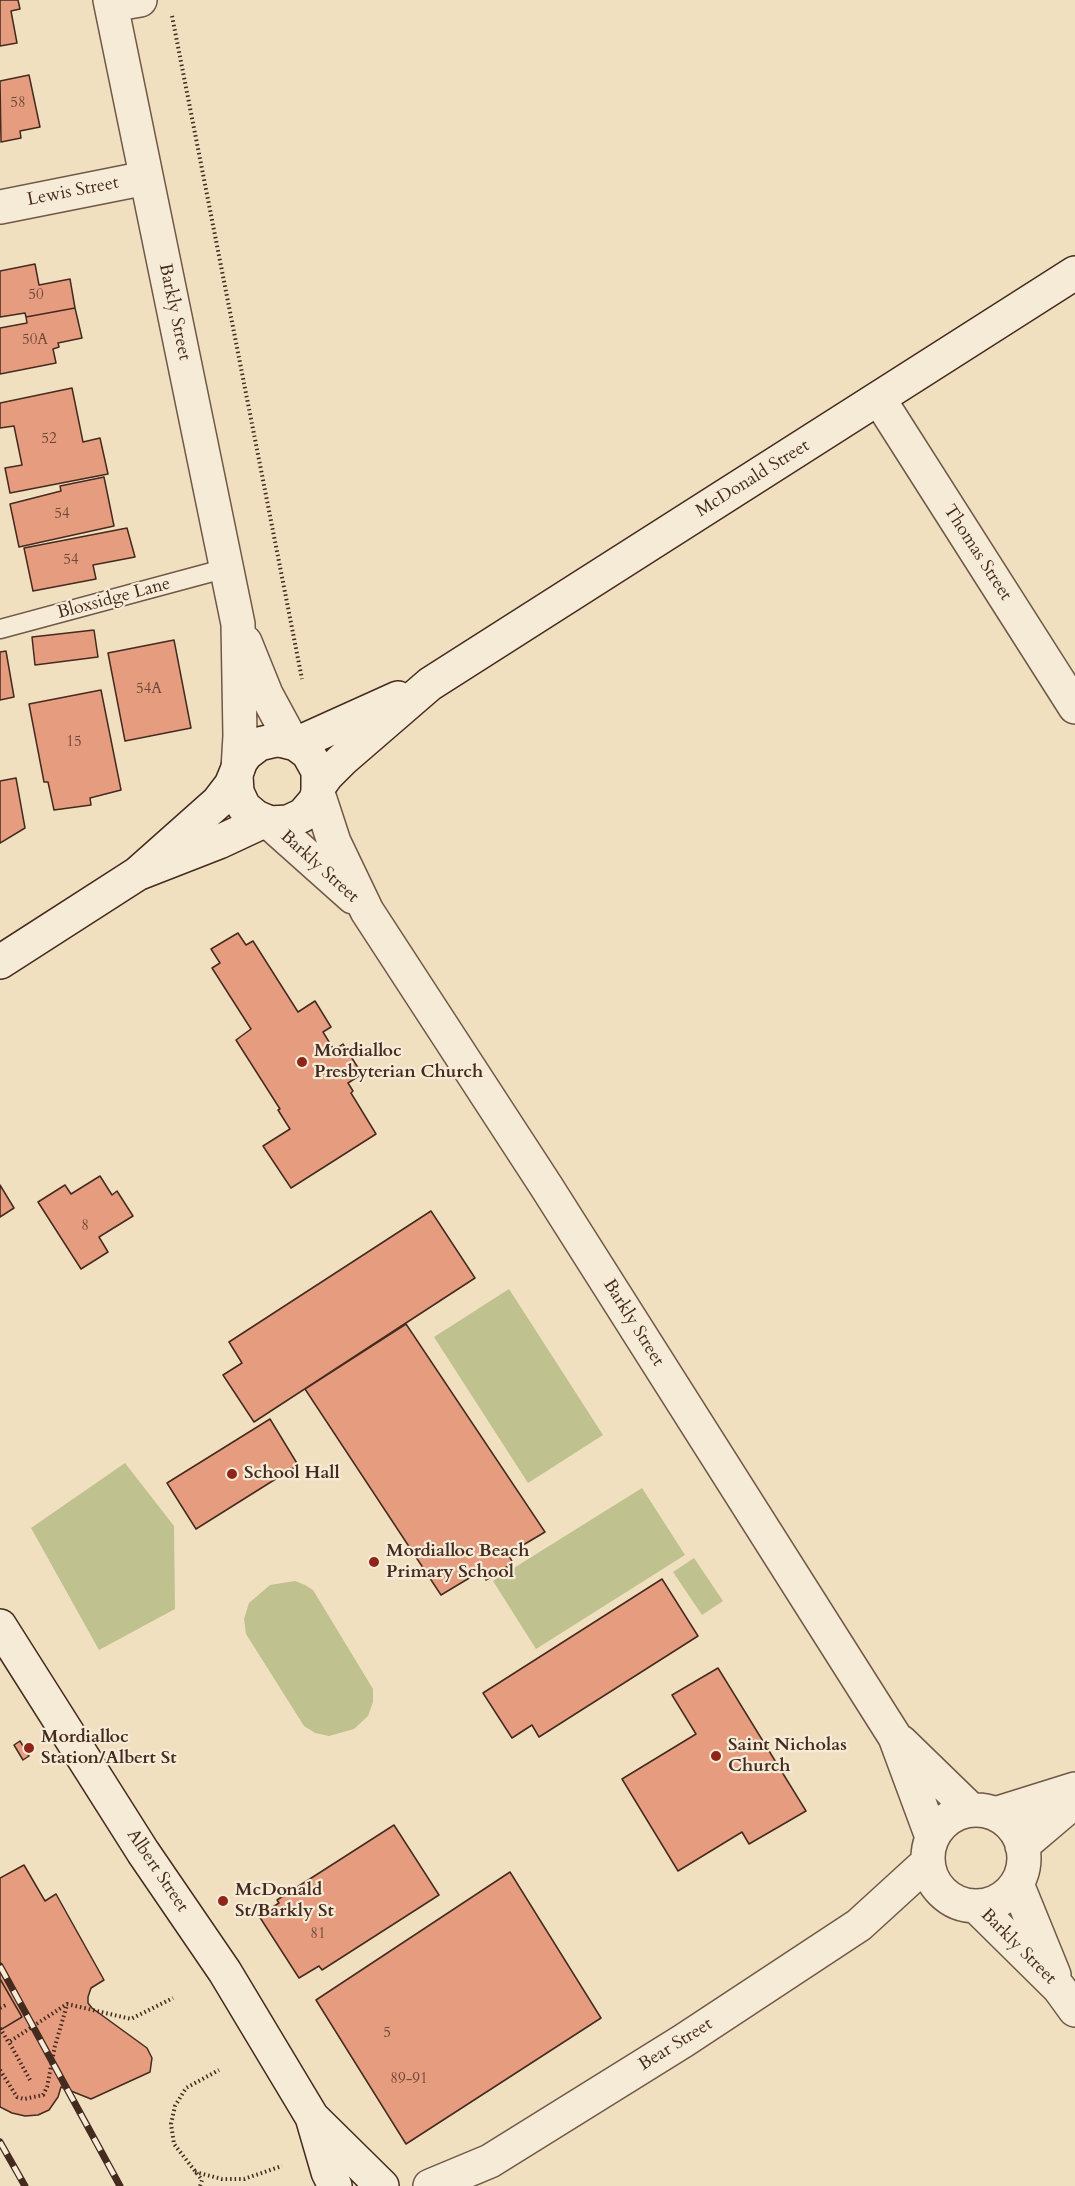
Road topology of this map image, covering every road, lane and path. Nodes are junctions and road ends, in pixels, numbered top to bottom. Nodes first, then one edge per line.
1 (120, 2) edge
2 (172, 12) dead end
3 (146, 178) junction
4 (0, 207) edge
5 (1075, 273) edge
6 (879, 399) junction
7 (227, 568) junction
8 (238, 624) junction
9 (0, 629) edge
10 (430, 684) junction
11 (304, 689) dead end
12 (1075, 707) edge
13 (294, 743) junction
14 (237, 773) junction
15 (319, 790) junction
16 (267, 822) junction
17 (137, 874) junction
18 (367, 911) junction
19 (0, 962) edge
20 (0, 1626) edge
21 (895, 1737) junction
22 (1075, 1789) edge
23 (1075, 1801) edge
24 (983, 1812) junction
25 (1022, 1846) junction
26 (930, 1849) junction
27 (1017, 1884) junction
28 (942, 1893) junction
29 (976, 1906) junction
30 (859, 1925) junction
31 (173, 1998) dead end
32 (1067, 1999) edge
33 (8, 2004) dead end
34 (67, 2004) junction
35 (0, 2008) edge
36 (0, 2028) edge
37 (0, 2070) edge
38 (219, 2070) dead end
39 (312, 2117) junction
40 (490, 2161) junction
41 (282, 2166) dead end
42 (195, 2172) junction
43 (200, 2186) edge
44 (335, 2186) edge
45 (382, 2186) edge
46 (430, 2186) edge
47 (463, 2186) edge

1 - 3 street, Barkly Street
2 - 11 path
3 - 4 street, Lewis Street
3 - 7 street, Barkly Street
5 - 6 street, McDonald Street
6 - 10 street, McDonald Street
6 - 12 street, Thomas Street
7 - 8 street, Barkly Street
7 - 9 lane, Bloxsidge Lane
8 - 13 street, Barkly Street
8 - 14 street, Barkly Street
10 - 13 street, McDonald Street
10 - 15 street, McDonald Street
13 - 14 street
13 - 15 street
14 - 16 street
14 - 17 street
15 - 16 street
15 - 18 street, Barkly Street
16 - 17 street
16 - 18 street, Barkly Street
17 - 19 street
18 - 21 street, Barkly Street
20 - 39 street, Albert Street
21 - 24 street, Barkly Street
21 - 26 street, Barkly Street
22 - 24 street
23 - 25 street
24 - 25 street
24 - 26 street
25 - 27 street
26 - 28 street
26 - 30 street, Bear Street
27 - 29 street
27 - 32 street, Barkly Street
28 - 29 street
28 - 30 street, Bear Street
29 - 32 street, Barkly Street
30 - 40 street, Bear Street
31 - 34 path
33 - 35 path
34 - 36 path
34 - 37 path
38 - 42 path
39 - 44 street, Albert Street
39 - 45 street, Albert Street
40 - 46 street, Bear Street
40 - 47 street, Bear Street
41 - 42 path
42 - 43 path

